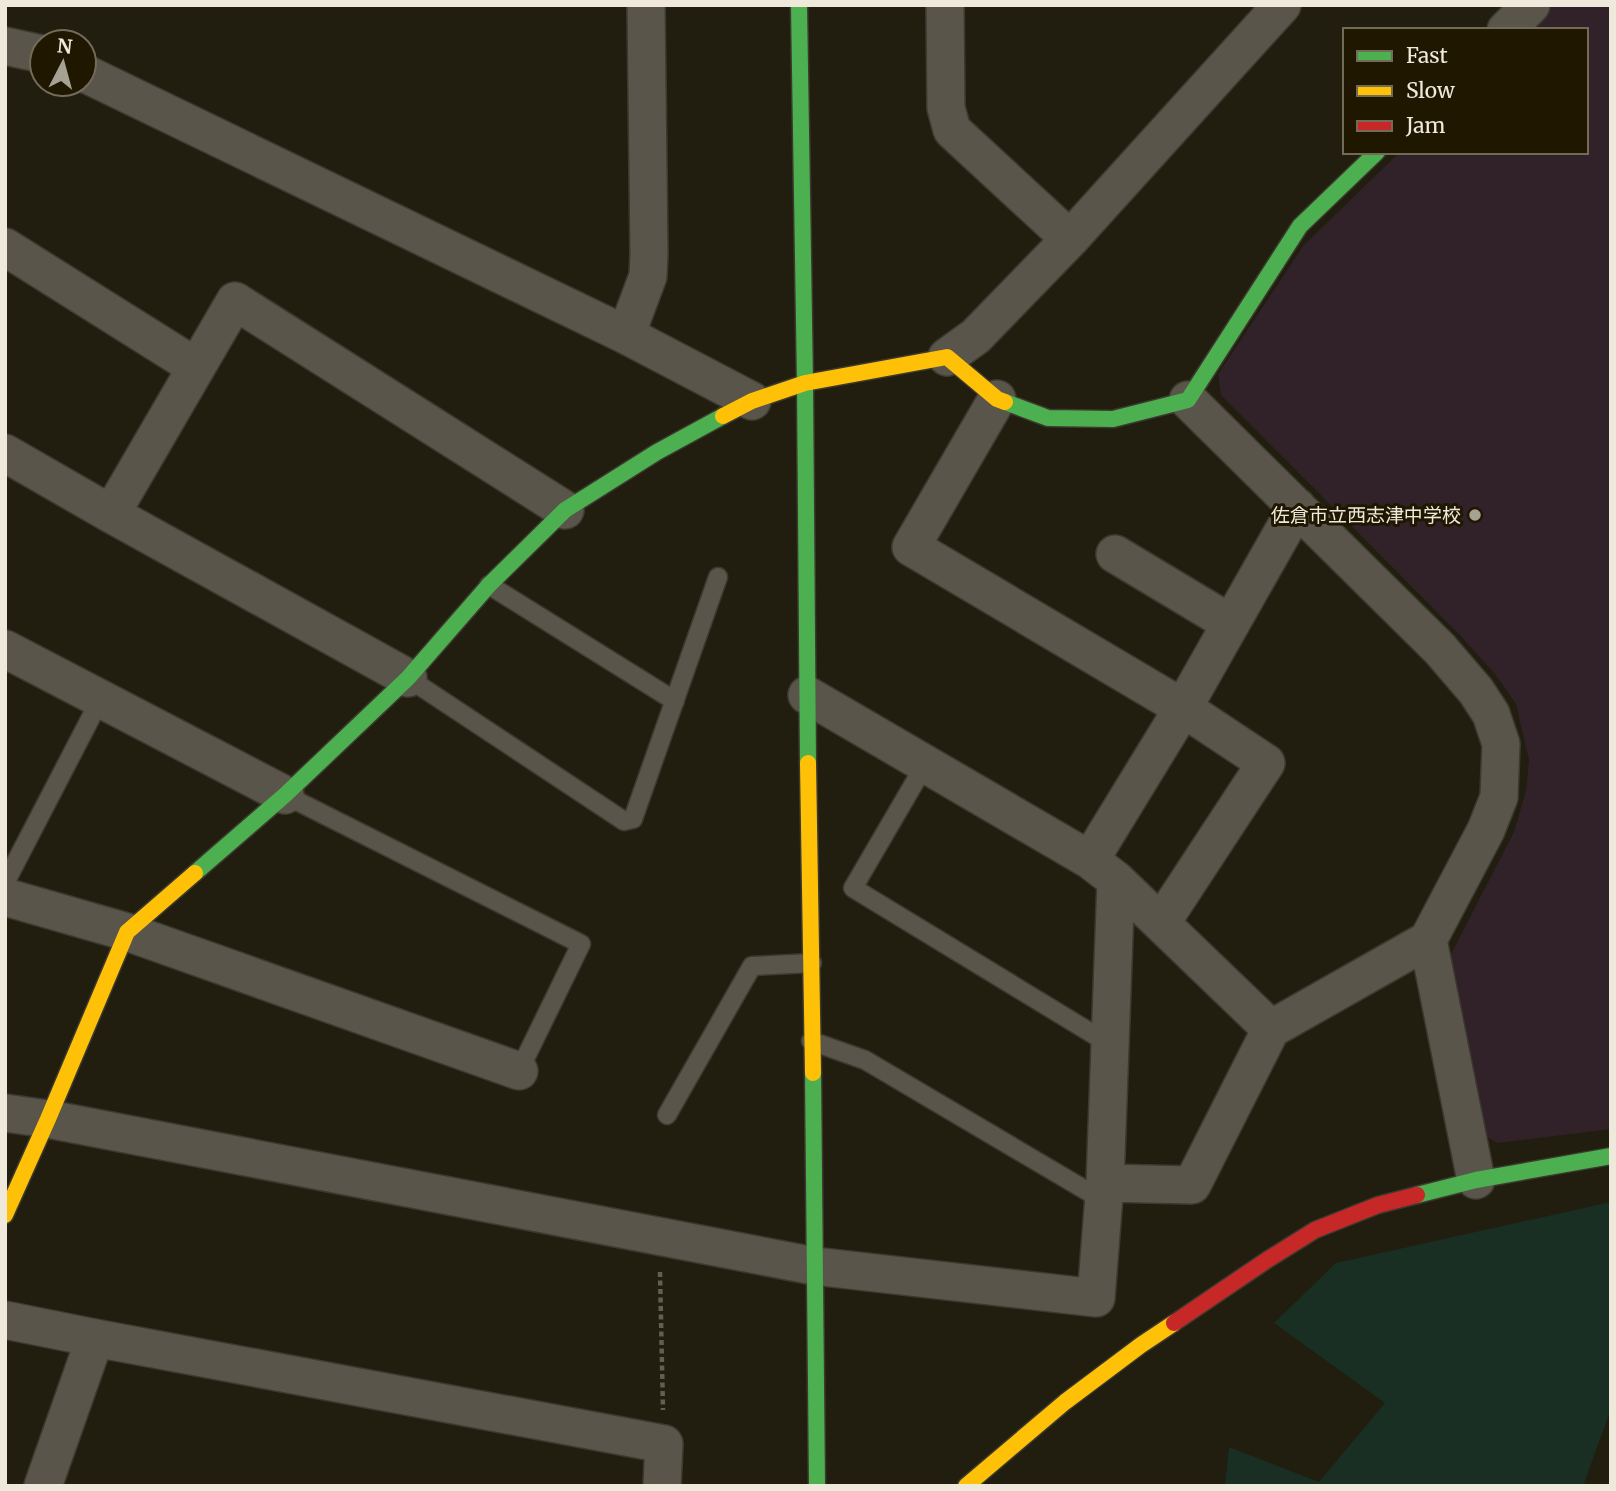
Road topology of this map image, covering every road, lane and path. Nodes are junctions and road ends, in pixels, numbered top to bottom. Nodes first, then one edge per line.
1 (646, 5) edge
2 (799, 5) edge
3 (946, 5) edge
4 (1282, 5) edge
5 (1531, 5) edge
6 (1508, 28) edge
7 (5, 46) edge
8 (28, 51) edge
9 (98, 80) edge
10 (1375, 154) edge
11 (1070, 239) junction
12 (5, 247) edge
13 (626, 335) junction
14 (947, 357) junction
15 (196, 367) junction
16 (805, 383) junction
17 (997, 399) junction
18 (1188, 400) junction
19 (752, 401) junction
20 (5, 453) edge
21 (1297, 507) junction
22 (565, 510) junction
23 (111, 514) junction
24 (1115, 554) dead end
25 (718, 578) dead end
26 (489, 585) junction
27 (1230, 623) junction
28 (5, 649) edge
29 (408, 678) junction
30 (807, 695) junction
31 (101, 698) junction
32 (675, 701) junction
33 (1183, 708) junction
34 (926, 763) junction
35 (285, 795) junction
36 (1103, 870) junction
37 (5, 883) edge
38 (5, 897) edge
39 (1161, 923) junction
40 (127, 932) junction
41 (1428, 940) junction
42 (812, 963) junction
43 (1271, 1030) junction
44 (811, 1041) junction
45 (1111, 1045) junction
46 (519, 1071) joint
47 (5, 1114) edge
48 (667, 1115) dead end
49 (48, 1119) junction
50 (1611, 1156) edge
51 (1476, 1180) junction
52 (1105, 1192) junction
53 (5, 1215) edge
54 (659, 1236) junction
55 (814, 1266) junction
56 (5, 1320) edge
57 (95, 1338) junction
58 (664, 1444) junction
59 (43, 1486) edge
60 (662, 1486) edge
61 (817, 1486) edge
62 (966, 1486) edge

1 - 13 street
2 - 16 street
3 - 11 street
4 - 11 street
5 - 6 street
7 - 8 street
9 - 13 street
10 - 18 street
11 - 14 street
12 - 15 street
13 - 19 street
14 - 16 street
14 - 17 street
15 - 22 street
15 - 23 street
16 - 19 street
16 - 30 street
17 - 18 street
17 - 33 street
18 - 21 street
19 - 22 street
20 - 23 street
21 - 27 street
21 - 41 street
22 - 26 street
23 - 29 street
24 - 27 street
25 - 32 lane
26 - 29 street
26 - 32 lane
27 - 33 street
28 - 31 street
29 - 32 lane
29 - 35 street
30 - 34 street
30 - 42 street
31 - 35 street
31 - 37 lane
33 - 36 street
33 - 39 street
34 - 36 street
34 - 45 lane
35 - 40 street
35 - 46 lane
36 - 39 street
36 - 45 street
38 - 40 street
39 - 43 street
40 - 46 street
40 - 49 street
41 - 43 street
41 - 51 street
42 - 44 street
42 - 48 lane
43 - 52 street
44 - 52 lane
44 - 55 street
45 - 52 street
47 - 49 street
49 - 53 street
49 - 54 street
50 - 51 street
51 - 62 street
52 - 55 street
54 - 55 street
54 - 58 path
55 - 61 street
56 - 57 street
57 - 58 street
57 - 59 street
58 - 60 street

